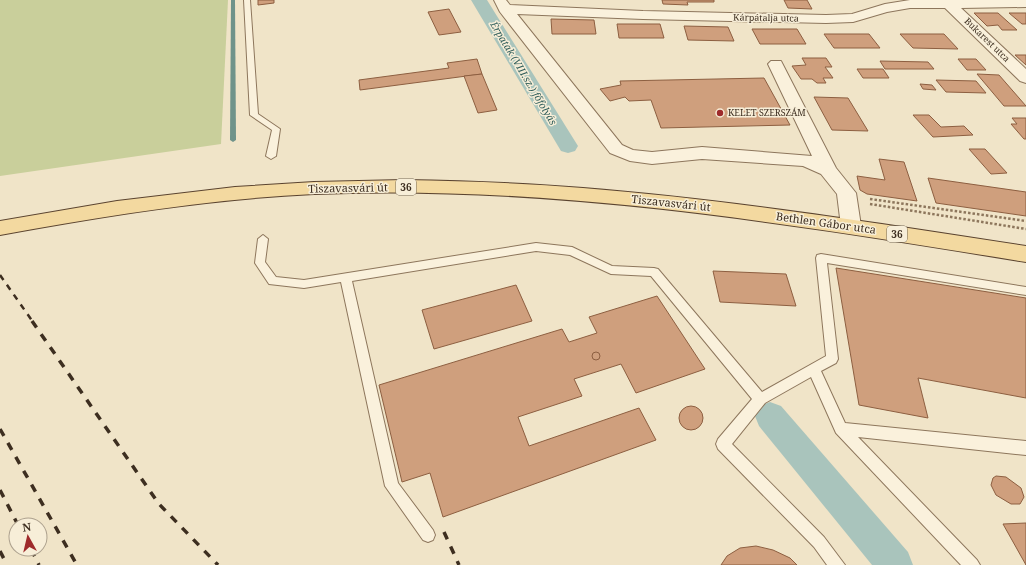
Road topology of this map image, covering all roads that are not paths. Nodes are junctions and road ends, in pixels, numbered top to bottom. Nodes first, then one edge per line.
1 (247, 0) edge
2 (641, 0) edge
3 (946, 1) edge
4 (1026, 3) edge
5 (502, 4) edge
6 (643, 15) junction
7 (776, 64) dead end
8 (1026, 78) edge
9 (271, 156) dead end
10 (828, 170) junction
11 (769, 214) joint
12 (852, 226) junction
13 (0, 228) edge
14 (263, 239) dead end
15 (1026, 254) edge
16 (346, 278) junction
17 (1026, 291) edge
18 (814, 369) junction
19 (760, 399) junction
20 (841, 429) junction
21 (1026, 448) edge
22 (428, 535) dead end
23 (837, 565) edge
24 (972, 565) edge

1 - 9 lane
2 - 6 street
3 - 4 street, Kárpátalja utca
3 - 6 street, Kárpátalja utca
3 - 8 street, Bukarest utca
5 - 6 street, Kárpátalja utca
5 - 10 street
7 - 10 street
10 - 12 street
11 - 12 main road, Bethlen Gábor utca / 36
11 - 13 main road, Tiszavasvári út / 36
12 - 15 main road, Bethlen Gábor utca / 36
14 - 16 lane
16 - 19 lane
16 - 22 lane
17 - 18 lane
18 - 19 lane
18 - 20 lane
19 - 23 lane
20 - 21 lane
20 - 24 lane

